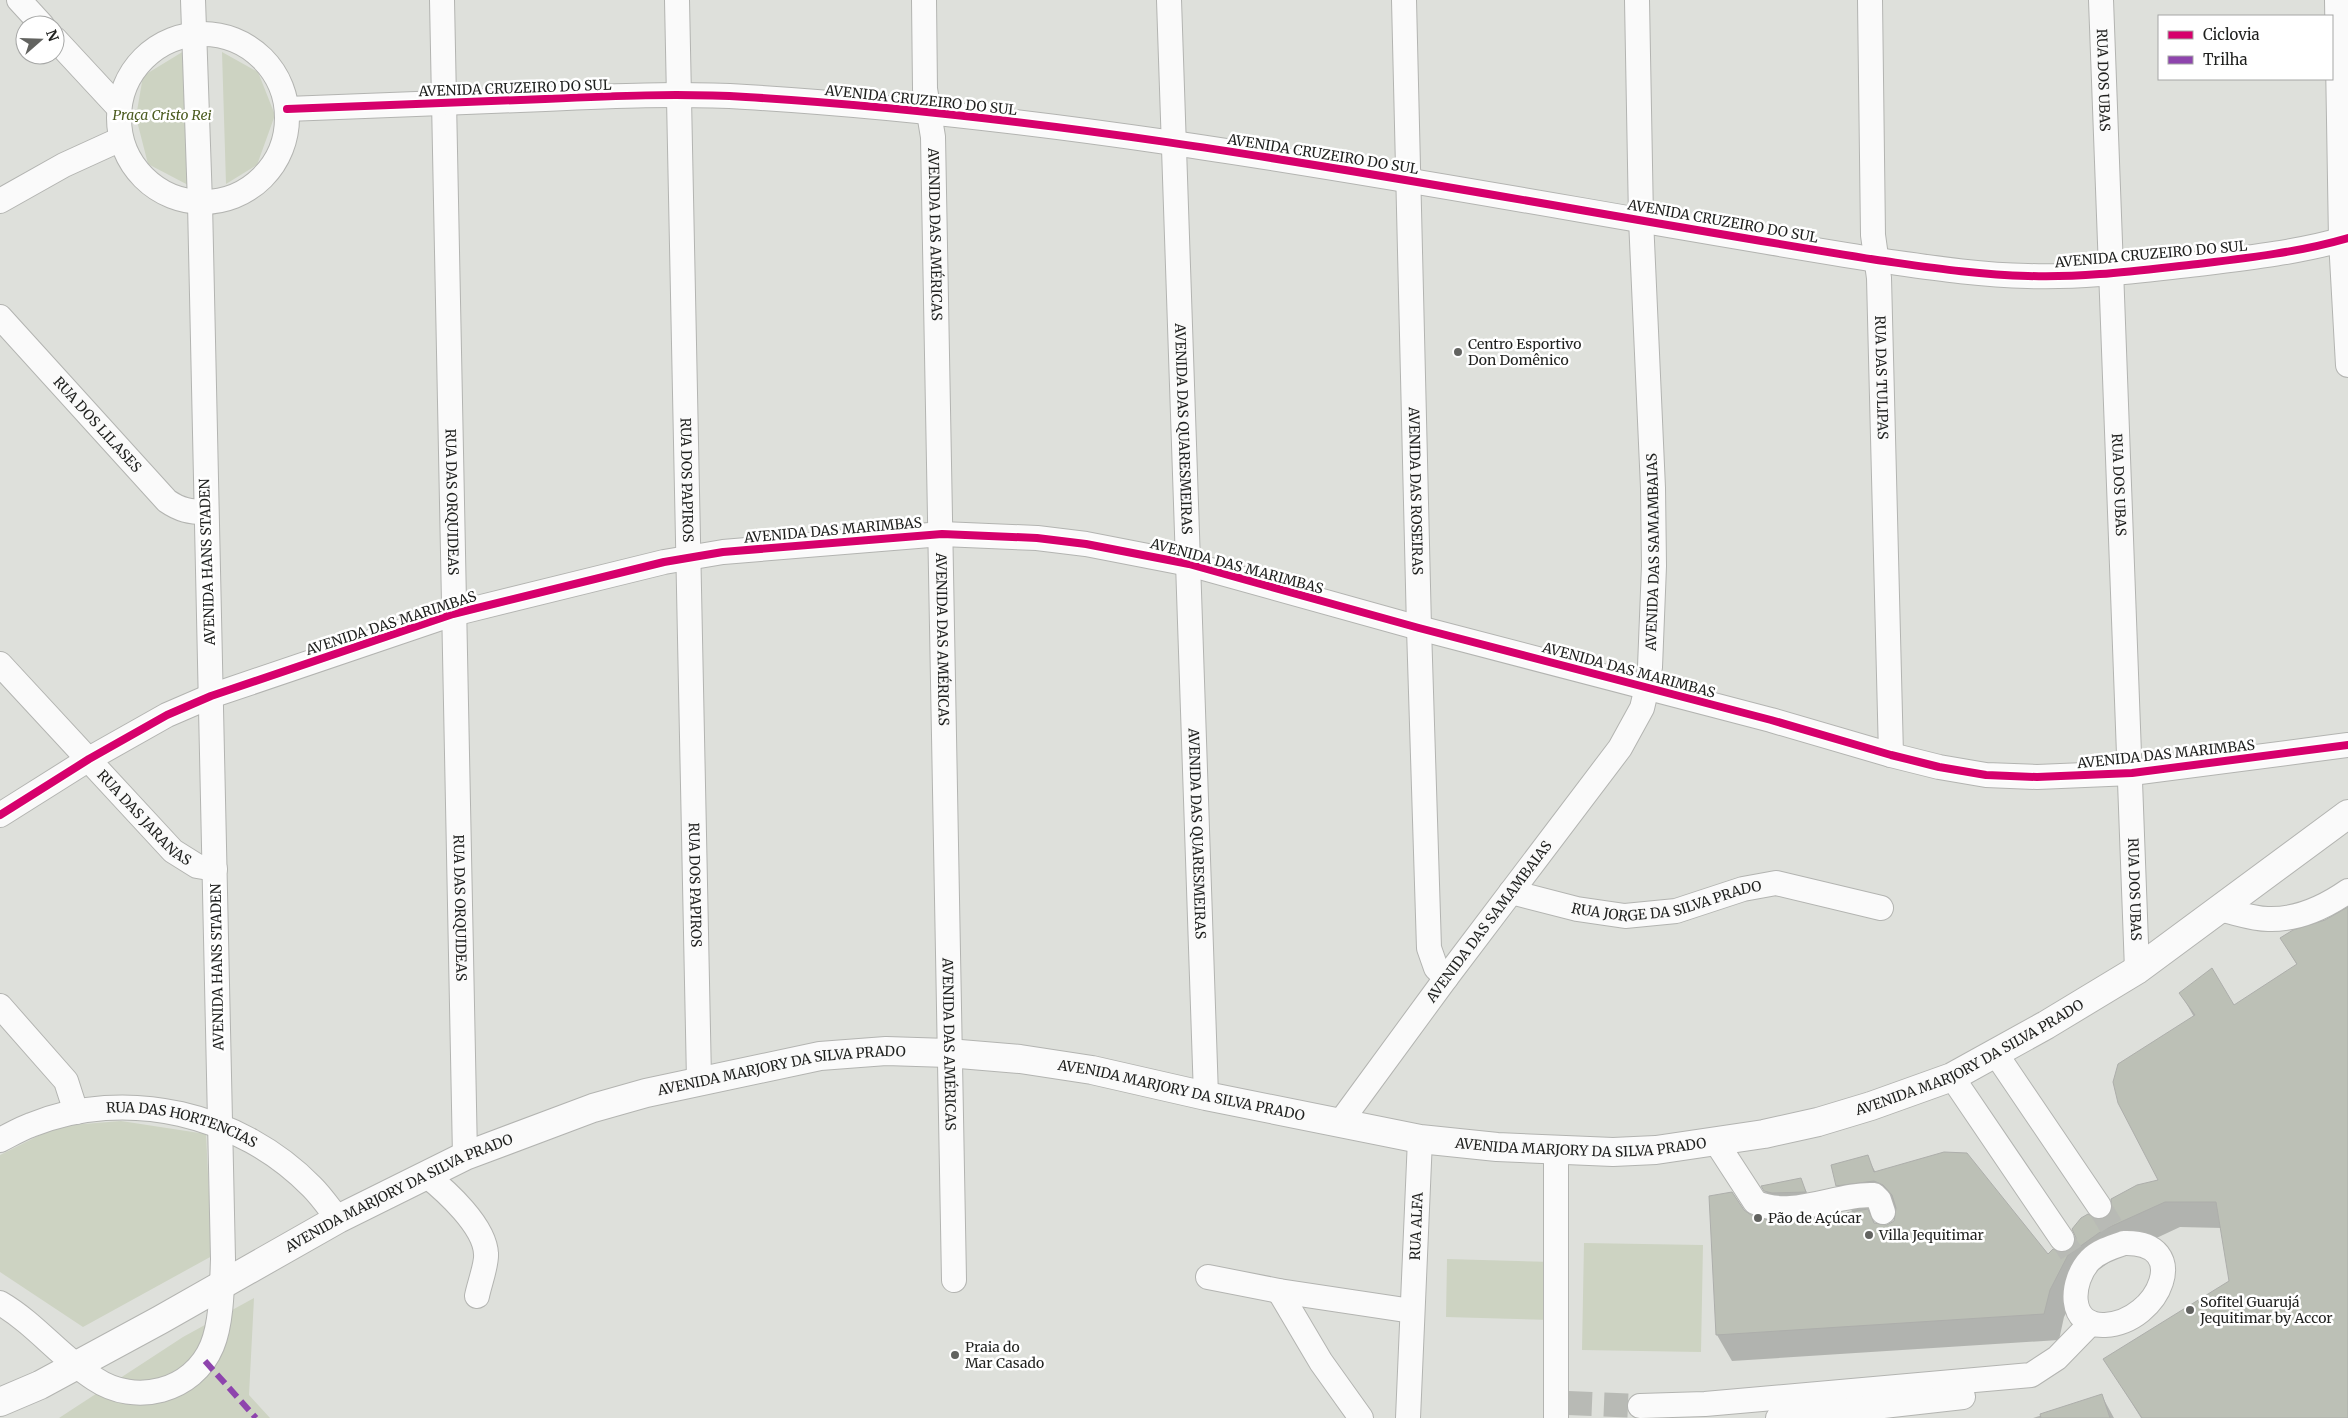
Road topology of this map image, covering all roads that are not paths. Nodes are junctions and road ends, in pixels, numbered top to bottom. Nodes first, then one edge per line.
1 (19, 0) edge
2 (193, 0) edge
3 (442, 0) edge
4 (677, 0) edge
5 (924, 0) edge
6 (1169, 0) edge
7 (1404, 0) edge
8 (1637, 0) edge
9 (1870, 0) edge
10 (2101, 0) edge
11 (2336, 0) edge
12 (33, 15) edge
13 (194, 33) junction
14 (65, 50) edge
15 (680, 94) junction
16 (446, 103) junction
17 (118, 108) junction
18 (287, 109) junction
19 (928, 112) junction
20 (121, 139) junction
21 (1175, 144) junction
22 (1409, 180) junction
23 (0, 201) edge
24 (200, 203) junction
25 (1641, 219) junction
26 (2344, 239) edge
27 (1877, 260) junction
28 (2108, 273) junction
29 (0, 317) edge
30 (2348, 365) edge
31 (205, 512) junction
32 (942, 534) junction
33 (689, 557) junction
34 (1189, 564) junction
35 (453, 614) junction
36 (1418, 628) junction
37 (0, 664) edge
38 (1647, 687) junction
39 (211, 696) junction
40 (2348, 745) edge
41 (1892, 755) junction
42 (89, 759) junction
43 (2132, 773) junction
44 (2348, 814) edge
45 (0, 815) edge
46 (215, 869) junction
47 (2348, 891) edge
48 (1511, 892) junction
49 (1881, 908) dead end
50 (2218, 909) junction
51 (2137, 970) junction
52 (1446, 978) junction
53 (0, 1006) edge
54 (948, 1053) junction
55 (1996, 1054) junction
56 (1952, 1077) junction
57 (699, 1080) junction
58 (1206, 1096) junction
59 (76, 1112) junction
60 (1339, 1124) junction
61 (220, 1125) junction
62 (0, 1140) edge
63 (1420, 1140) junction
64 (1716, 1142) junction
65 (1556, 1150) junction
66 (465, 1156) junction
67 (426, 1174) junction
68 (1883, 1212) dead end
69 (338, 1219) junction
70 (2111, 1225) junction
71 (2072, 1254) junction
72 (1208, 1277) dead end
73 (954, 1280) dead end
74 (222, 1284) junction
75 (1279, 1291) junction
76 (477, 1296) dead end
77 (0, 1303) edge
78 (1412, 1312) junction
79 (2091, 1323) junction
80 (76, 1366) junction
81 (2031, 1375) junction
82 (0, 1402) edge
83 (1640, 1406) tunnel mouth
84 (1560, 1408) edge
85 (1361, 1418) edge
86 (1408, 1418) edge
87 (1778, 1418) edge

1 - 12 street
2 - 13 street, AVENIDA HANS STADEN
3 - 16 street, RUA DAS ORQUIDEAS
4 - 15 street, RUA DOS PAPIROS
5 - 19 street, AVENIDA DAS AMÉRICAS
6 - 21 street, AVENIDA DAS QUARESMEIRAS
7 - 22 street, AVENIDA DAS ROSEIRAS
8 - 25 street, AVENIDA DAS SAMAMBAIAS
9 - 27 street, RUA DAS TULIPAS
10 - 28 street, RUA DOS UBAS
11 - 26 street
13 - 17 street
13 - 18 street
13 - 24 street, AVENIDA HANS STADEN
14 - 17 street
15 - 16 street, AVENIDA CRUZEIRO DO SUL
15 - 19 street, AVENIDA CRUZEIRO DO SUL
15 - 33 street, RUA DOS PAPIROS
16 - 18 street, AVENIDA CRUZEIRO DO SUL
16 - 35 street, RUA DAS ORQUIDEAS
17 - 20 street
18 - 24 street
19 - 21 street, AVENIDA CRUZEIRO DO SUL
19 - 32 street, AVENIDA DAS AMÉRICAS
20 - 23 street
20 - 24 street
21 - 22 street, AVENIDA CRUZEIRO DO SUL
21 - 34 street, AVENIDA DAS QUARESMEIRAS
22 - 25 street, AVENIDA CRUZEIRO DO SUL
22 - 36 street, AVENIDA DAS ROSEIRAS
24 - 31 street, AVENIDA HANS STADEN
25 - 27 street, AVENIDA CRUZEIRO DO SUL
25 - 38 street, AVENIDA DAS SAMAMBAIAS
26 - 28 street, AVENIDA CRUZEIRO DO SUL
26 - 30 street
27 - 28 street, AVENIDA CRUZEIRO DO SUL
27 - 41 street, RUA DAS TULIPAS
28 - 43 street, RUA DOS UBAS
29 - 31 street, RUA DOS LILASES
31 - 39 street, AVENIDA HANS STADEN
32 - 33 street, AVENIDA DAS MARIMBAS
32 - 34 street, AVENIDA DAS MARIMBAS
32 - 54 street, AVENIDA DAS AMÉRICAS
33 - 35 street, AVENIDA DAS MARIMBAS
33 - 57 street, RUA DOS PAPIROS
34 - 36 street, AVENIDA DAS MARIMBAS
34 - 58 street, AVENIDA DAS QUARESMEIRAS
35 - 39 street, AVENIDA DAS MARIMBAS
35 - 66 street, RUA DAS ORQUIDEAS
36 - 38 street, AVENIDA DAS MARIMBAS
36 - 52 street, AVENIDA DAS ROSEIRAS
37 - 42 street, RUA DAS JARANAS
38 - 41 street, AVENIDA DAS MARIMBAS
38 - 48 street, AVENIDA DAS SAMAMBAIAS
39 - 42 street, AVENIDA DAS MARIMBAS
39 - 46 street, AVENIDA HANS STADEN
40 - 43 street, AVENIDA DAS MARIMBAS
41 - 43 street, AVENIDA DAS MARIMBAS
42 - 45 street, AVENIDA DAS MARIMBAS
42 - 46 street, RUA DAS JARANAS
43 - 51 street, RUA DOS UBAS
44 - 50 main road, AVENIDA MARJORY DA SILVA PRADO
46 - 61 street, AVENIDA HANS STADEN
47 - 50 street
48 - 49 street, RUA JORGE DA SILVA PRADO
48 - 52 street, AVENIDA DAS SAMAMBAIAS
50 - 51 main road, AVENIDA MARJORY DA SILVA PRADO
51 - 55 main road, AVENIDA MARJORY DA SILVA PRADO
52 - 60 street, AVENIDA DAS SAMAMBAIAS
53 - 59 street
54 - 57 main road, AVENIDA MARJORY DA SILVA PRADO
54 - 58 main road, AVENIDA MARJORY DA SILVA PRADO
54 - 73 street, AVENIDA DAS AMÉRICAS
55 - 56 main road, AVENIDA MARJORY DA SILVA PRADO
55 - 70 street
56 - 64 main road, AVENIDA MARJORY DA SILVA PRADO
56 - 71 street
57 - 66 main road, AVENIDA MARJORY DA SILVA PRADO
58 - 60 main road, AVENIDA MARJORY DA SILVA PRADO
59 - 61 street, RUA DAS HORTENCIAS
59 - 62 street, RUA DAS HORTENCIAS
60 - 63 main road, AVENIDA MARJORY DA SILVA PRADO
61 - 69 street, RUA DAS HORTENCIAS
61 - 74 street, AVENIDA HANS STADEN
63 - 65 main road, AVENIDA MARJORY DA SILVA PRADO
63 - 78 street, RUA ALFA
64 - 65 main road, AVENIDA MARJORY DA SILVA PRADO
64 - 68 street
65 - 84 street
66 - 67 main road, AVENIDA MARJORY DA SILVA PRADO
67 - 69 main road, AVENIDA MARJORY DA SILVA PRADO
67 - 76 street
69 - 74 main road, AVENIDA MARJORY DA SILVA PRADO
70 - 71 street
70 - 79 street
71 - 79 street
72 - 75 street
74 - 80 main road, AVENIDA MARJORY DA SILVA PRADO
74 - 80 street, AVENIDA HANS STADEN
75 - 78 street
75 - 85 street
77 - 80 street, AVENIDA HANS STADEN
78 - 86 street, RUA ALFA
79 - 81 street
80 - 82 main road, AVENIDA MARJORY DA SILVA PRADO
81 - 83 street
81 - 87 street

